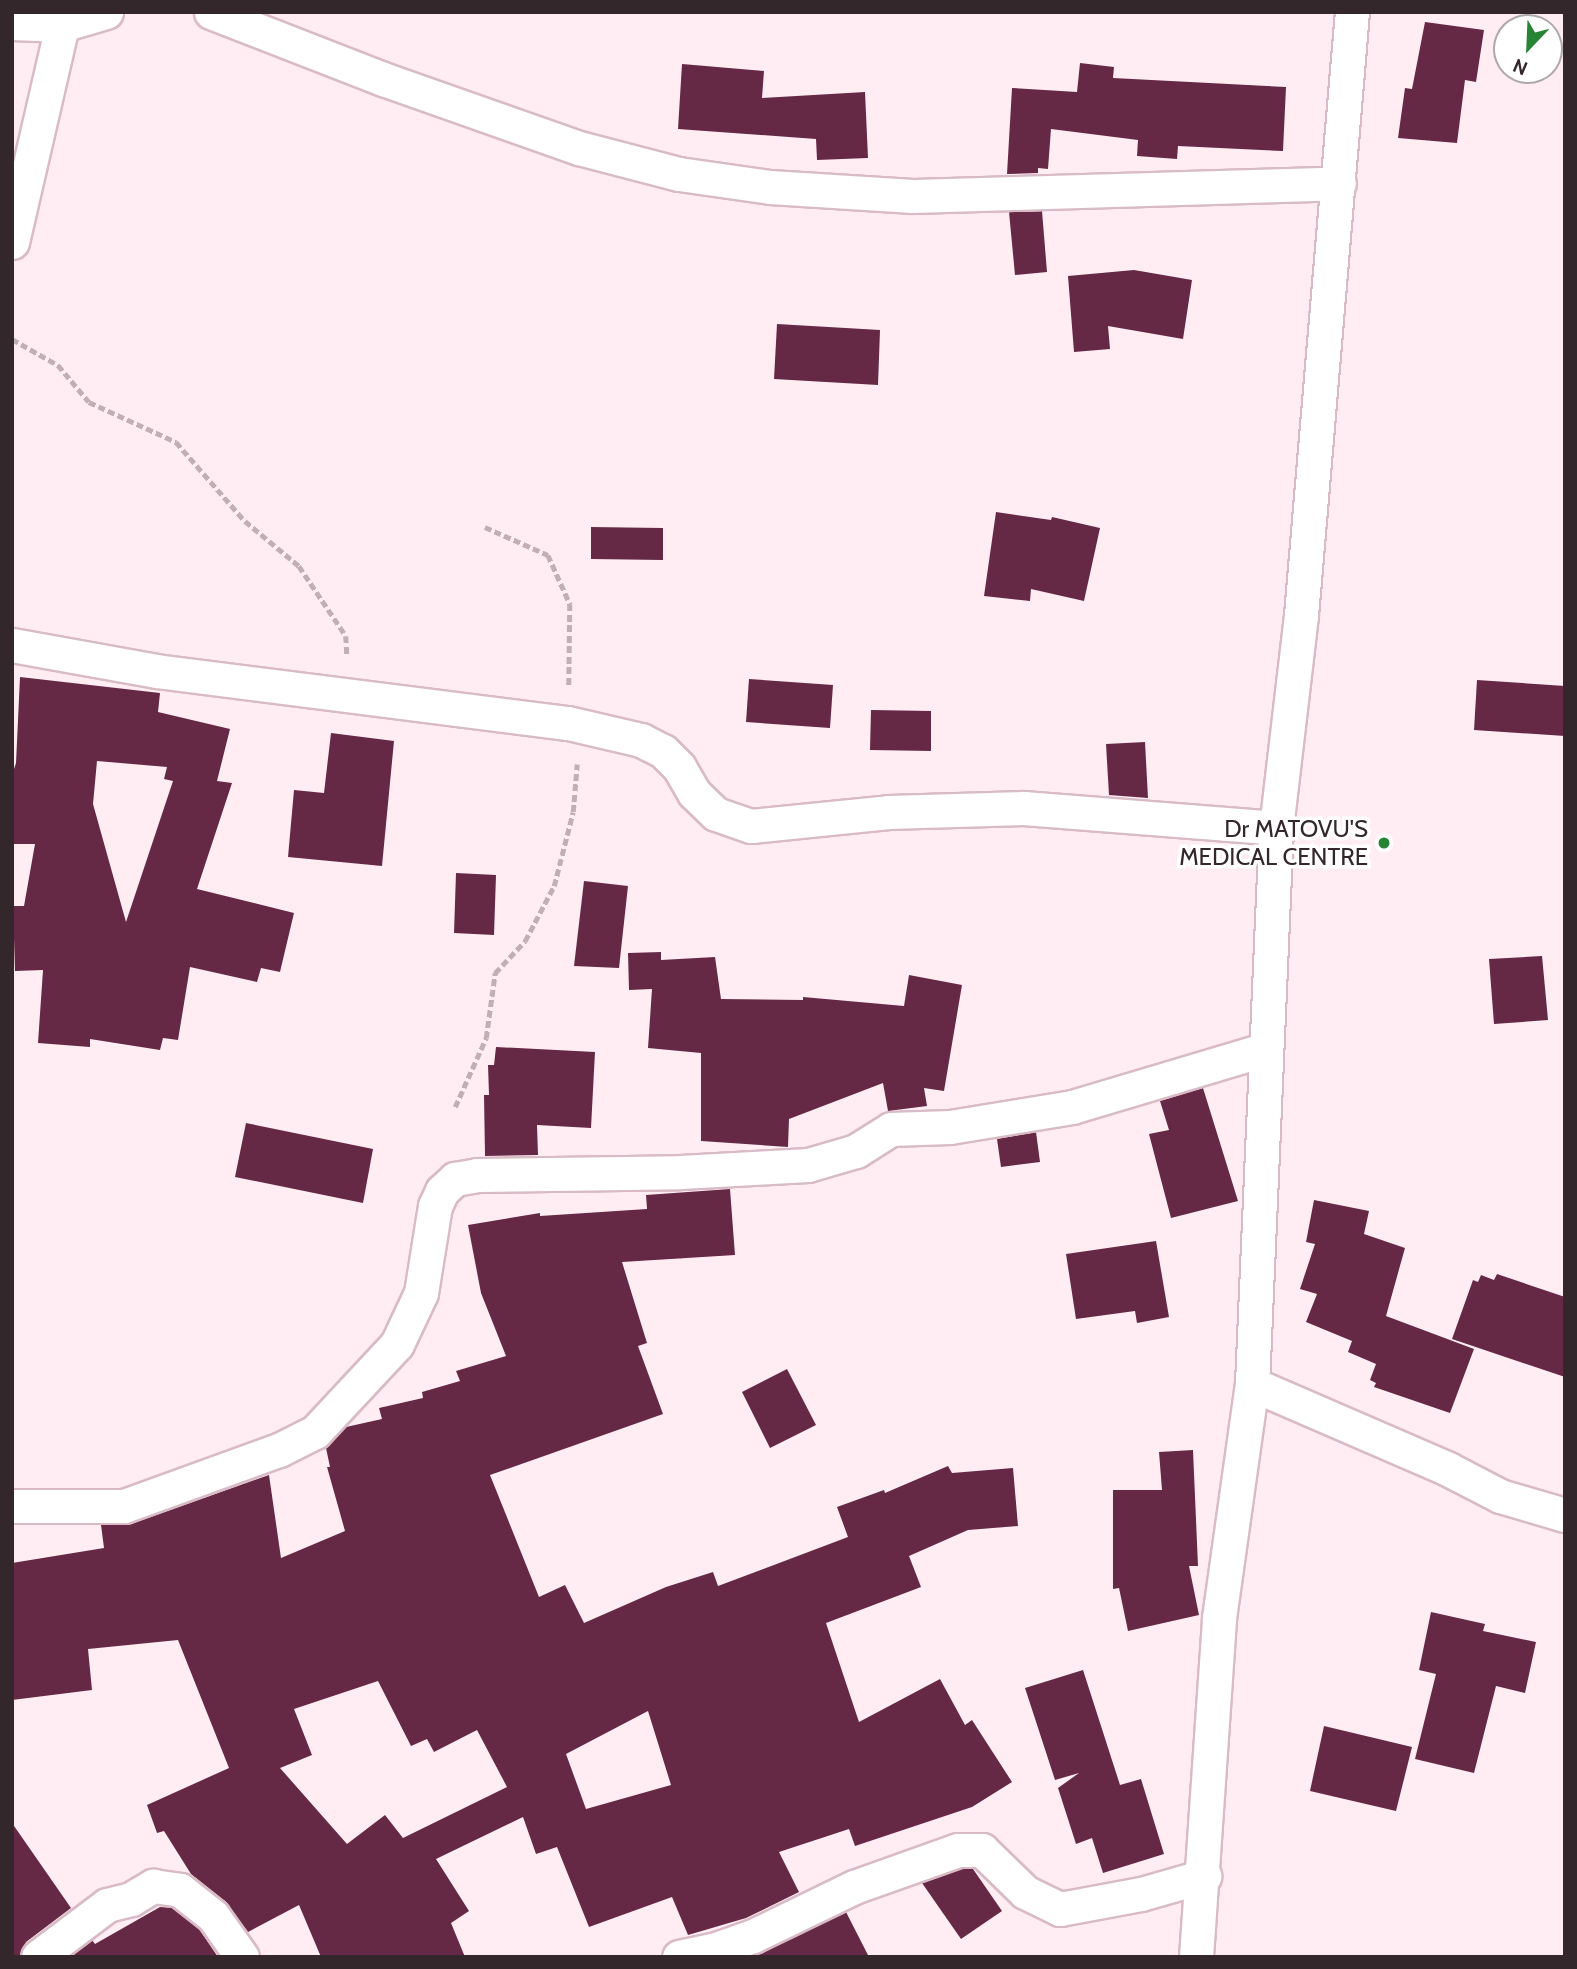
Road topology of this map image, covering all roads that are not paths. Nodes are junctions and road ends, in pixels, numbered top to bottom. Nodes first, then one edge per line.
1 (106, 12) edge
2 (211, 12) edge
3 (1352, 12) edge
4 (12, 23) edge
5 (62, 25) junction
6 (1339, 183) junction
7 (12, 242) edge
8 (12, 645) edge
9 (1276, 828) junction
10 (1266, 1049) junction
11 (1252, 1384) junction
12 (12, 1506) edge
13 (1565, 1515) edge
14 (1204, 1876) junction
15 (38, 1957) edge
16 (242, 1957) edge
17 (679, 1957) edge
18 (1196, 1957) edge

1 - 5 street
2 - 6 street
3 - 6 street
4 - 5 street
5 - 7 street
6 - 9 street
8 - 9 street
9 - 10 street
10 - 11 street
10 - 12 street
11 - 13 street
11 - 14 street
14 - 17 street
14 - 18 street
15 - 16 street

